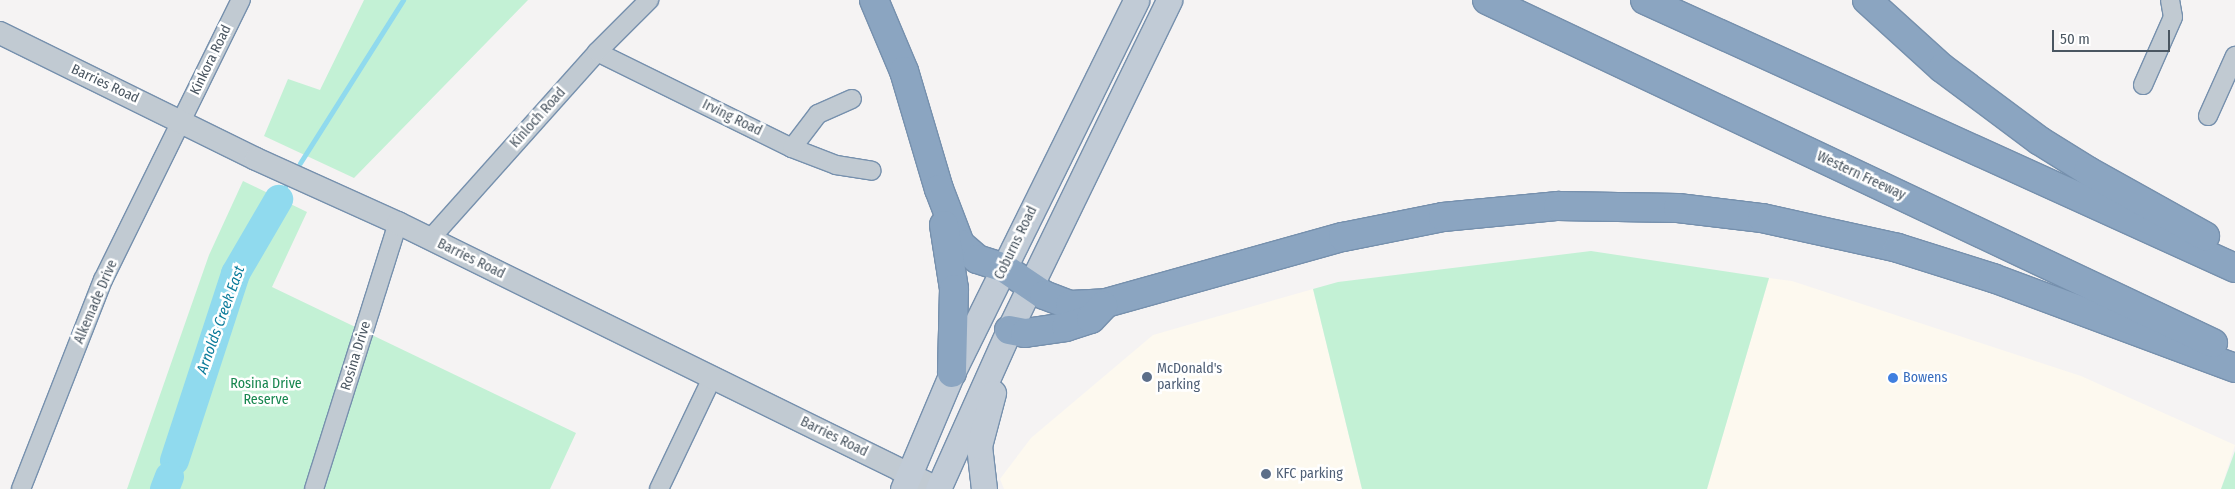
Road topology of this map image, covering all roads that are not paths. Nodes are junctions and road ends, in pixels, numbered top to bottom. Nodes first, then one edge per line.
1 (241, 0) edge
2 (649, 0) edge
3 (874, 0) edge
4 (1136, 0) edge
5 (1169, 0) edge
6 (1487, 0) edge
7 (1645, 0) edge
8 (1867, 0) edge
9 (2170, 0) edge
10 (0, 34) edge
11 (596, 52) junction
12 (2235, 56) edge
13 (2143, 85) dead end
14 (852, 99) dead end
15 (2208, 116) dead end
16 (182, 120) junction
17 (792, 148) junction
18 (872, 171) dead end
19 (939, 189) junction
20 (398, 223) junction
21 (430, 239) junction
22 (2235, 252) edge
23 (1004, 268) junction
24 (2235, 268) edge
25 (1031, 286) junction
26 (1106, 302) junction
27 (1008, 330) junction
28 (2235, 353) edge
29 (2235, 368) edge
30 (989, 372) junction
31 (952, 373) junction
32 (713, 376) junction
33 (906, 482) edge
34 (21, 489) edge
35 (314, 489) edge
36 (659, 489) edge
37 (939, 489) edge
38 (984, 489) edge

1 - 16 street, Kinkora Road
2 - 11 street, Kinloch Road
3 - 19 highway
4 - 23 main road, Coburns Road
5 - 25 main road
6 - 28 highway, Western Freeway
7 - 24 highway
8 - 22 highway
9 - 13 street
10 - 16 street, Barries Road
11 - 17 street, Irving Road
11 - 21 street, Kinloch Road
12 - 15 street
14 - 17 street
16 - 20 street, Barries Road
16 - 34 street, Alkemade Drive
17 - 18 street, Irving Road
19 - 23 highway
19 - 31 highway
20 - 21 street, Barries Road
20 - 35 street, Rosina Drive
21 - 32 street, Barries Road
23 - 25 highway
23 - 31 main road, Coburns Road
25 - 26 highway
25 - 27 main road
26 - 27 highway
26 - 29 highway
27 - 30 main road
30 - 37 main road
30 - 38 main road
31 - 33 main road, Coburns Road
32 - 33 street, Barries Road
32 - 36 street
33 - 37 street, Barries Road

